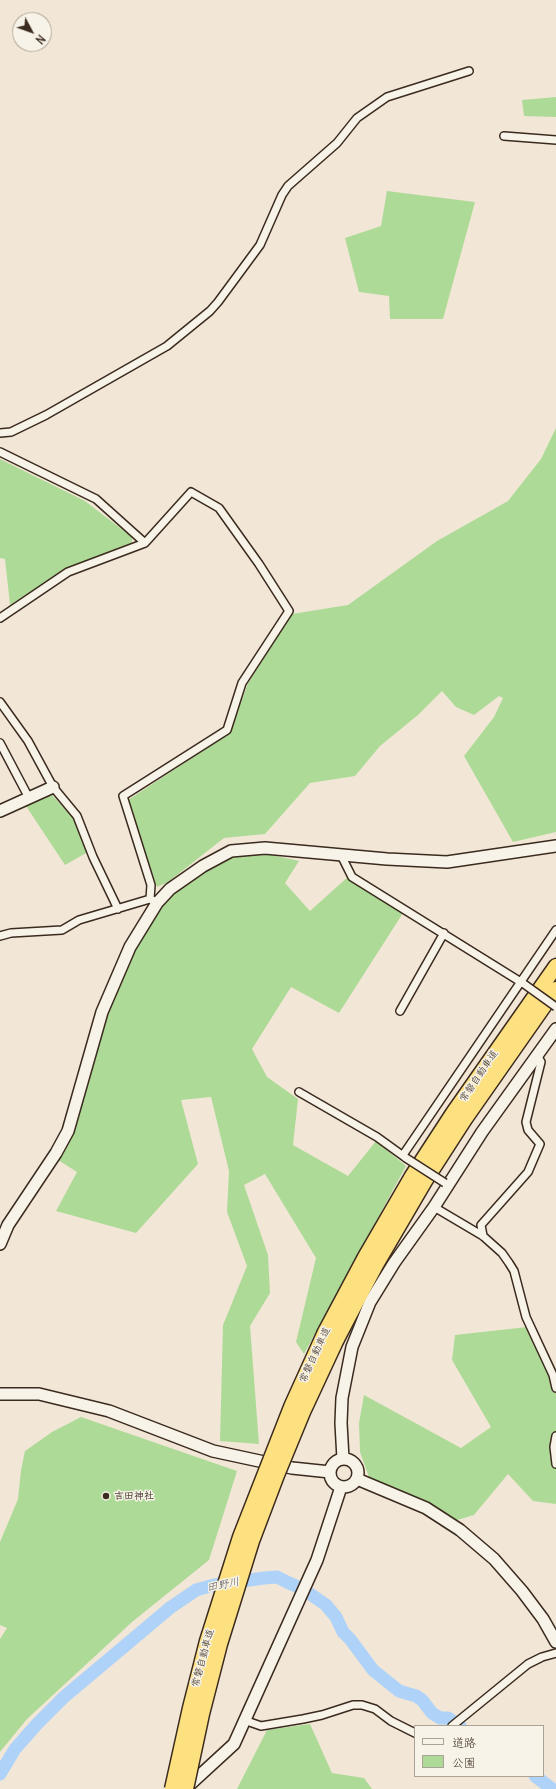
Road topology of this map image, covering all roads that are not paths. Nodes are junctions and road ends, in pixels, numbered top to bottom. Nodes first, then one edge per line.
1 (469, 71) dead end
2 (504, 136) dead end
3 (556, 140) edge
4 (0, 433) edge
5 (0, 452) edge
6 (145, 544) junction
7 (0, 618) edge
8 (0, 702) edge
9 (3, 714) edge
10 (0, 743) edge
11 (53, 788) junction
12 (29, 798) junction
13 (0, 811) edge
14 (556, 846) edge
15 (341, 855) junction
16 (154, 901) junction
17 (118, 909) junction
18 (556, 930) edge
19 (444, 933) junction
20 (0, 936) edge
21 (556, 966) edge
22 (522, 983) junction
23 (556, 990) edge
24 (556, 1007) edge
25 (400, 1011) dead end
26 (556, 1029) edge
27 (537, 1055) junction
28 (299, 1092) dead end
29 (405, 1156) junction
30 (447, 1184) junction
31 (434, 1207) junction
32 (483, 1236) junction
33 (0, 1244) edge
34 (331, 1335) junction
35 (556, 1388) edge
36 (0, 1394) edge
37 (556, 1436) edge
38 (343, 1459) junction
39 (556, 1464) edge
40 (330, 1472) junction
41 (357, 1479) junction
42 (341, 1487) junction
43 (556, 1642) edge
44 (556, 1653) edge
45 (244, 1720) junction
46 (453, 1725) edge
47 (414, 1732) edge
48 (172, 1789) edge
49 (185, 1789) edge

1 - 4 street
2 - 3 street
5 - 6 street
6 - 7 street
6 - 16 street
8 - 9 street
9 - 11 street
10 - 12 street
11 - 12 street
11 - 17 street
12 - 13 street
14 - 15 street
15 - 16 street
15 - 19 street
16 - 17 street
16 - 33 street
17 - 20 street
18 - 22 street
19 - 22 street
19 - 25 street
21 - 34 highway, 常磐自動車道
22 - 24 street, bridge
22 - 29 street
23 - 34 highway, 常磐自動車道
26 - 27 street
27 - 30 street
27 - 32 street
28 - 29 street
29 - 30 street, bridge
30 - 31 street
31 - 32 street
31 - 38 street
32 - 35 street
34 - 48 highway, 常磐自動車道, bridge
34 - 49 highway, 常磐自動車道, bridge
36 - 40 street
37 - 39 street
38 - 40 street
38 - 41 street
40 - 42 street
41 - 42 street
41 - 43 street
42 - 45 street
44 - 46 street
45 - 47 street
45 - 49 street

